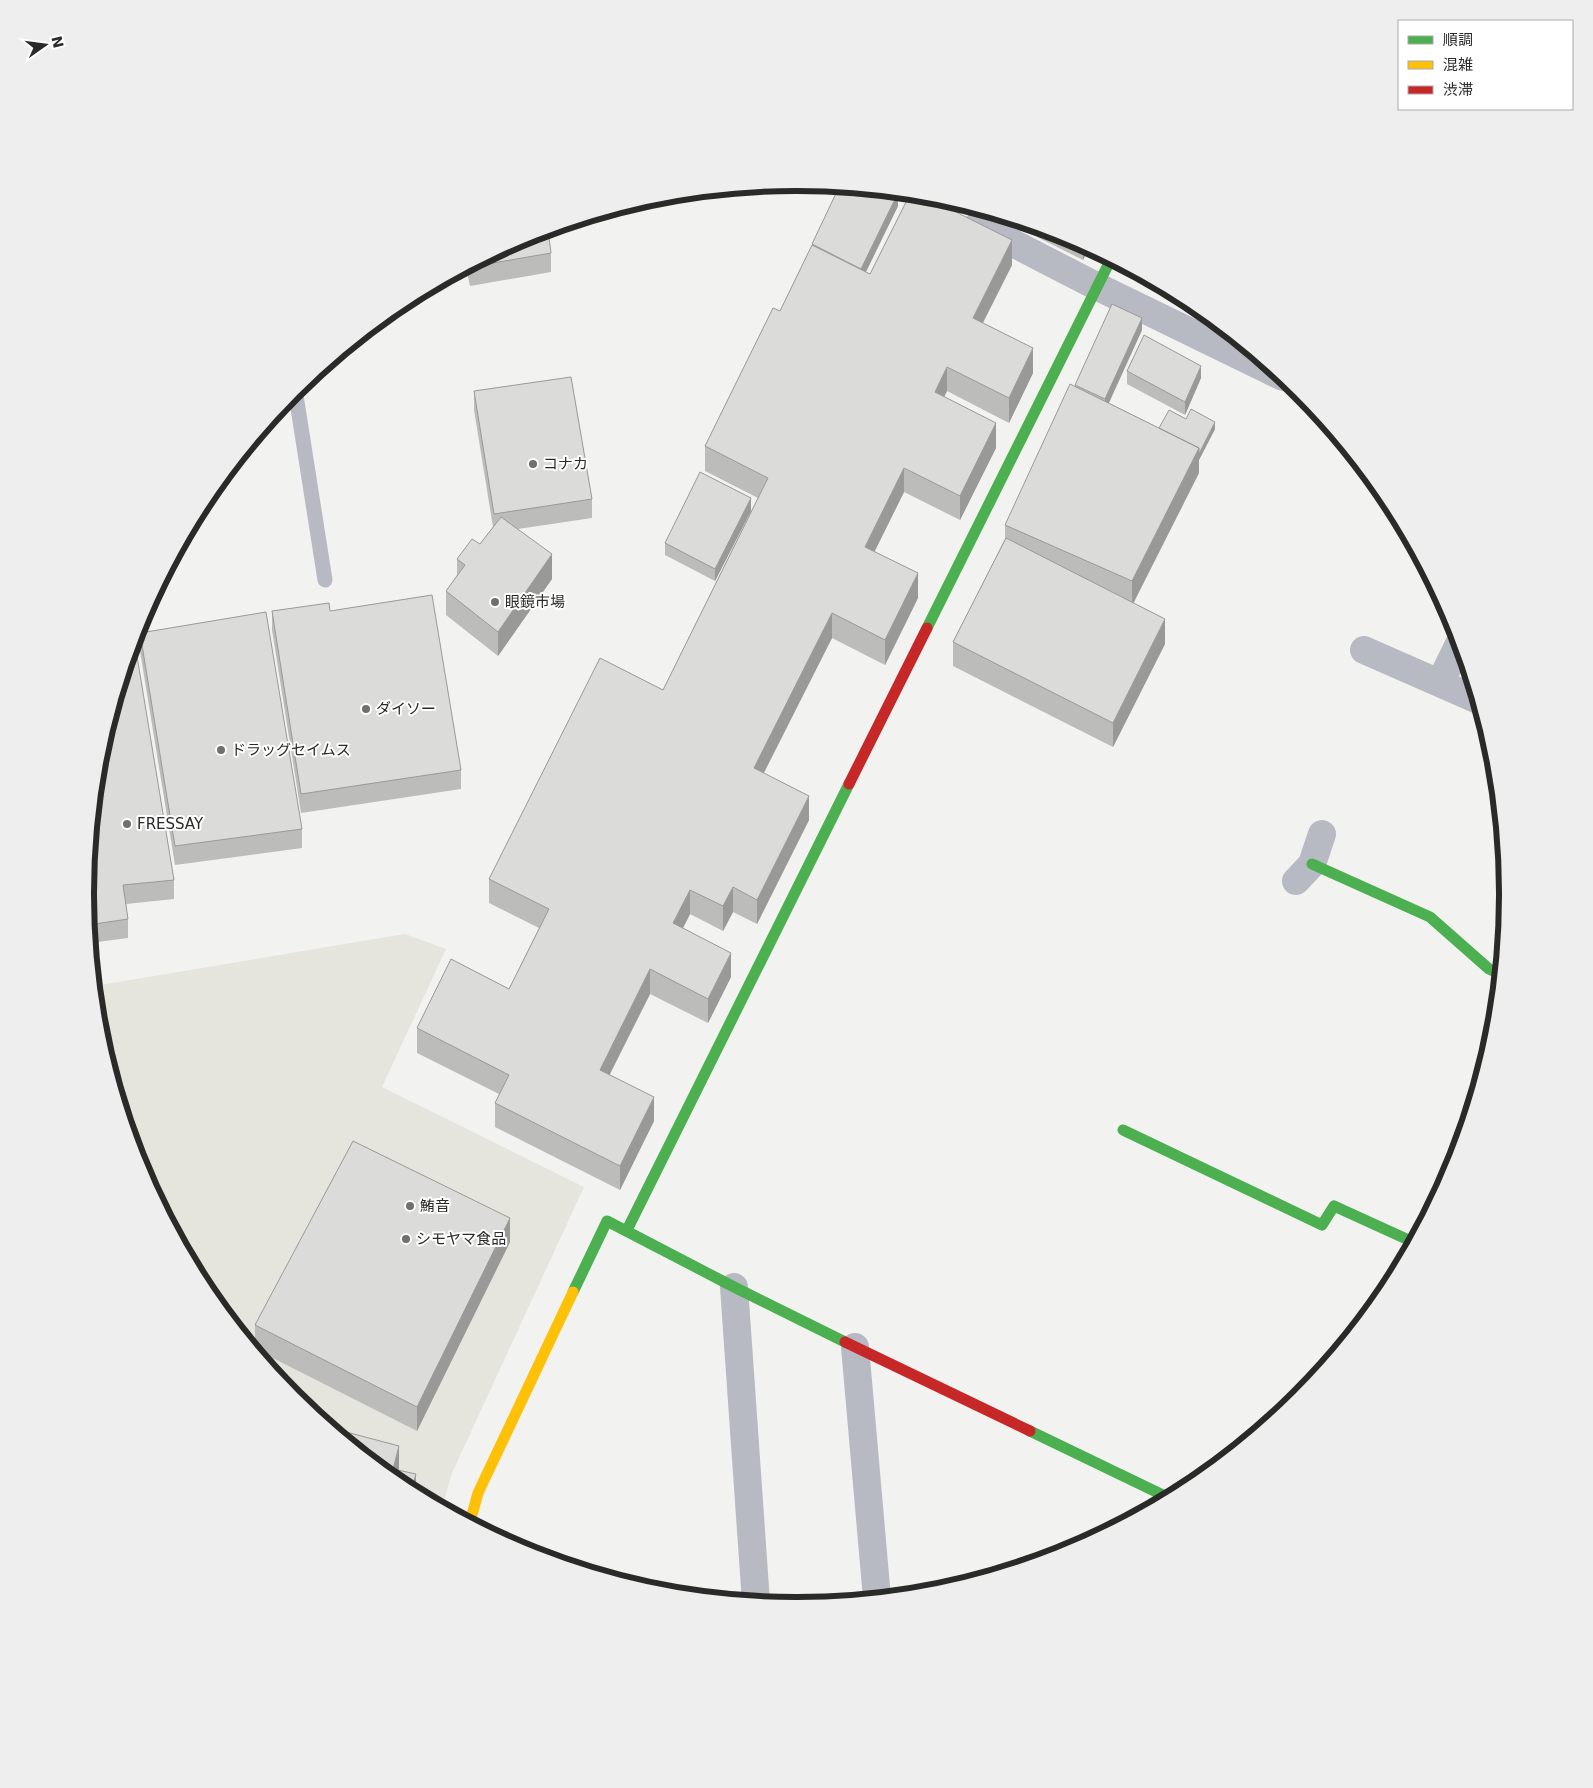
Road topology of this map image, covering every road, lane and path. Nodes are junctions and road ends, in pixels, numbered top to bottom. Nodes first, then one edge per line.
1 (952, 212) edge
2 (1108, 265) edge
3 (1098, 287) junction
4 (1262, 367) edge
5 (297, 400) edge
6 (325, 580) dead end
7 (1364, 650) dead end
8 (1456, 651) edge
9 (1440, 683) junction
10 (1470, 697) edge
11 (1322, 834) dead end
12 (1304, 873) joint
13 (1495, 972) edge
14 (1123, 1130) dead end
15 (627, 1230) junction
16 (1408, 1240) edge
17 (734, 1287) junction
18 (855, 1347) junction
19 (1161, 1494) edge
20 (471, 1517) edge
21 (876, 1592) edge
22 (756, 1595) edge

1 - 3 street
2 - 3 street
3 - 4 street
3 - 15 street
5 - 6 lane
7 - 9 street
8 - 9 street
9 - 10 street
11 - 12 street
12 - 13 street
14 - 16 street
15 - 17 street
15 - 20 street
17 - 18 street
17 - 22 street
18 - 19 street
18 - 21 street

